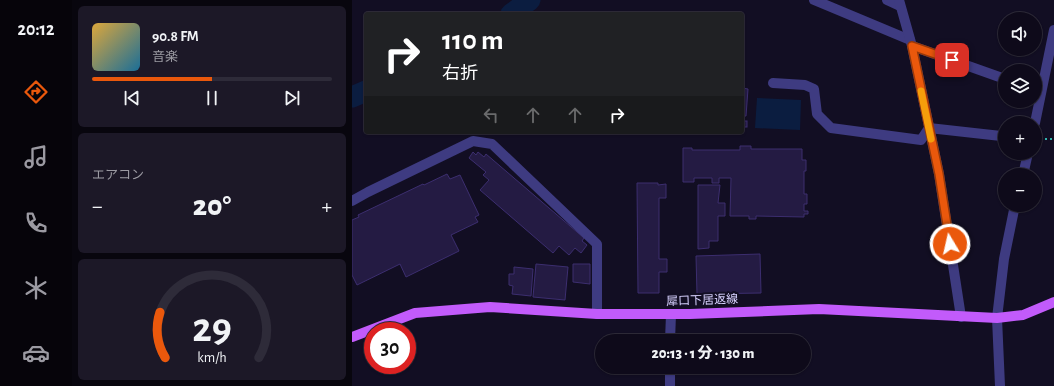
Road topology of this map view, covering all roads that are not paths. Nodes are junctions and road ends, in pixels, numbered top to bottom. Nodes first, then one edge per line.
1 (814, 0) edge
2 (887, 0) edge
3 (900, 3) edge
4 (832, 4) edge
5 (1054, 30) edge
6 (911, 43) junction
7 (998, 76) edge
8 (1042, 79) edge
9 (773, 83) dead end
10 (929, 128) junction
11 (998, 136) edge
12 (352, 201) edge
13 (1014, 212) edge
14 (1054, 302) edge
15 (597, 314) junction
16 (671, 314) junction
17 (961, 317) junction
18 (997, 318) junction
19 (670, 334) edge
20 (352, 337) edge
21 (670, 374) edge
22 (670, 386) edge
23 (1000, 386) edge

1 - 4 street
2 - 3 street
3 - 6 street
4 - 6 street
5 - 8 street
6 - 7 street
6 - 10 street
9 - 10 street
10 - 11 street
10 - 17 street
12 - 15 street
13 - 18 street
14 - 18 main road, 犀口下居返線
15 - 16 main road, 犀口下居返線
15 - 20 main road, 犀口下居返線
16 - 17 main road, 犀口下居返線
16 - 19 street
17 - 18 main road, 犀口下居返線
18 - 23 street
21 - 22 street

